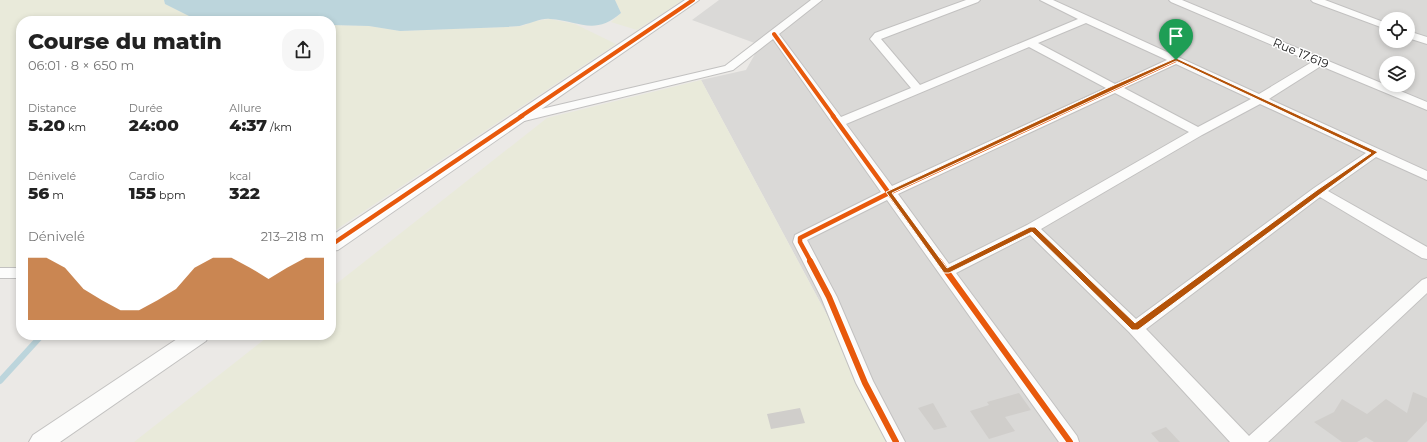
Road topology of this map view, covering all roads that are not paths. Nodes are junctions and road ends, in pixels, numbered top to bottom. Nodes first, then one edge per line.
1 (693, 0) edge
2 (817, 0) edge
3 (946, 0) edge
4 (975, 0) edge
5 (1045, 0) edge
6 (1174, 0) edge
7 (1324, 1) edge
8 (959, 6) junction
9 (1087, 19) junction
10 (1379, 23) edge
11 (774, 34) junction
12 (1415, 37) edge
13 (1427, 41) edge
14 (1029, 43) junction
15 (1176, 60) junction
16 (1320, 61) junction
17 (1114, 87) junction
18 (918, 89) junction
19 (1260, 99) junction
20 (1427, 106) edge
21 (520, 118) junction
22 (838, 123) junction
23 (1198, 132) junction
24 (1376, 152) junction
25 (1427, 176) edge
26 (1320, 191) junction
27 (889, 192) junction
28 (1032, 228) junction
29 (336, 242) edge
30 (1427, 254) edge
31 (946, 272) junction
32 (0, 273) edge
33 (16, 273) edge
34 (1427, 284) edge
35 (1135, 328) junction
36 (192, 340) edge
37 (41, 442) edge
38 (896, 442) edge
39 (1070, 442) edge
40 (1242, 442) edge
41 (1255, 442) edge

1 - 21 street
2 - 11 street
3 - 8 street
4 - 8 street
5 - 9 street
6 - 16 street, Rue 17.619
7 - 10 street
8 - 18 street
9 - 14 street
9 - 15 street
11 - 21 street
11 - 22 street
12 - 13 street
14 - 17 street
14 - 18 street
15 - 17 street
15 - 19 street
16 - 19 street
16 - 20 street, Rue 17.619
17 - 23 street
17 - 27 street
18 - 22 street
19 - 23 street
19 - 24 street
21 - 29 street
22 - 27 street
23 - 28 street
24 - 25 street
24 - 26 street
26 - 30 street
26 - 35 street
27 - 31 street
27 - 38 street
28 - 31 street
28 - 35 street
31 - 39 street
32 - 33 street
34 - 41 street
35 - 40 street
36 - 37 street

